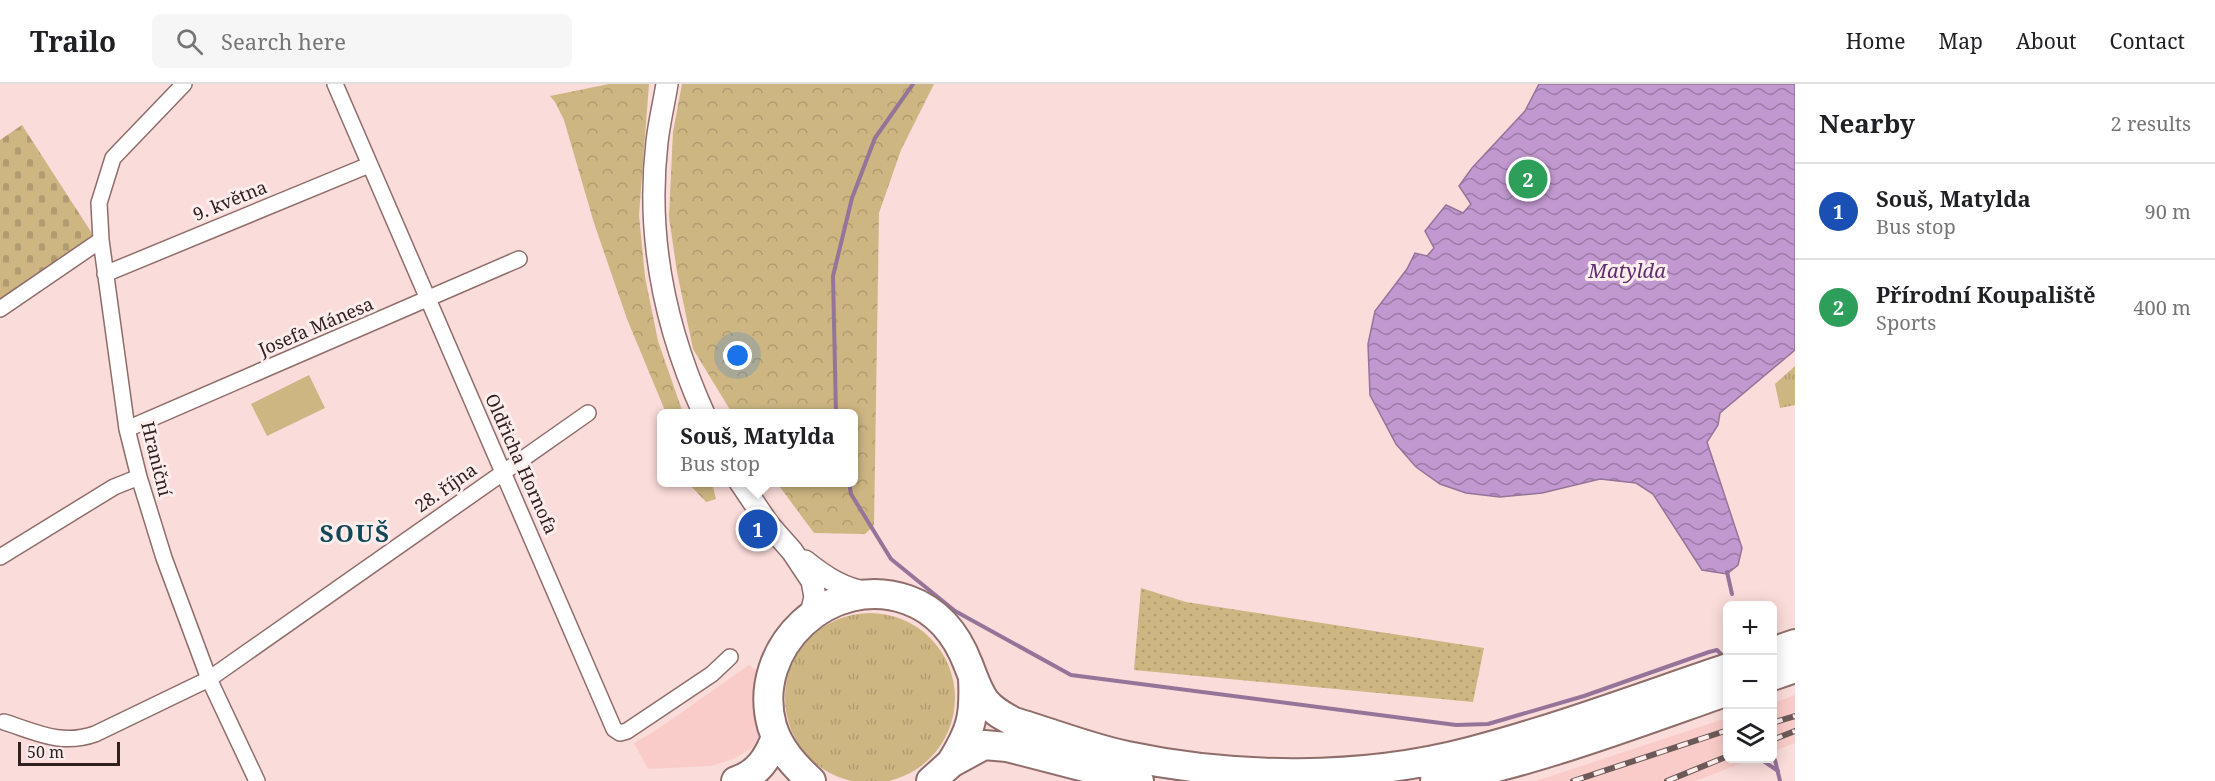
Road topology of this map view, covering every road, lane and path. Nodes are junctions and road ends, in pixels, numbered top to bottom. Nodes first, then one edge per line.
1 (184, 84) edge
2 (336, 84) edge
3 (667, 84) edge
4 (369, 165) junction
5 (101, 240) junction
6 (519, 259) dead end
7 (105, 274) junction
8 (428, 300) junction
9 (0, 309) edge
10 (702, 409) edge
11 (588, 412) dead end
12 (127, 429) junction
13 (503, 472) junction
14 (139, 477) junction
15 (743, 487) edge
16 (792, 551) junction
17 (0, 557) edge
18 (870, 593) junction
19 (811, 614) junction
20 (1795, 644) edge
21 (1777, 651) edge
22 (730, 657) dead end
23 (1795, 668) edge
24 (1723, 670) edge
25 (1777, 675) edge
26 (973, 678) junction
27 (209, 679) junction
28 (1723, 693) edge
29 (4, 722) dead end
30 (776, 737) junction
31 (941, 772) edge
32 (257, 781) edge
33 (736, 781) edge
34 (811, 781) edge
35 (1139, 781) edge
36 (1435, 781) edge

1 - 5 street, Hraniční
2 - 4 street, Oldřicha Hornofa
3 - 10 street
4 - 7 street, 9. května
4 - 8 street, Oldřicha Hornofa
5 - 7 street, Hraniční
5 - 9 street
6 - 8 street, Josefa Mánesa
7 - 12 street, Hraniční
8 - 12 street, Josefa Mánesa
8 - 13 street, Oldřicha Hornofa
11 - 13 street, 28. října
12 - 14 street, Hraniční
13 - 22 street, Oldřicha Hornofa
13 - 27 street, 28. října
14 - 17 street
14 - 27 street, Hraniční
15 - 16 street
16 - 18 street
16 - 19 street
18 - 19 highway
18 - 26 highway
19 - 30 highway
20 - 21 highway
23 - 25 highway
24 - 26 highway
26 - 31 highway
27 - 29 street
27 - 32 street, Hraniční
28 - 36 highway
30 - 33 highway
30 - 34 highway
31 - 35 highway

